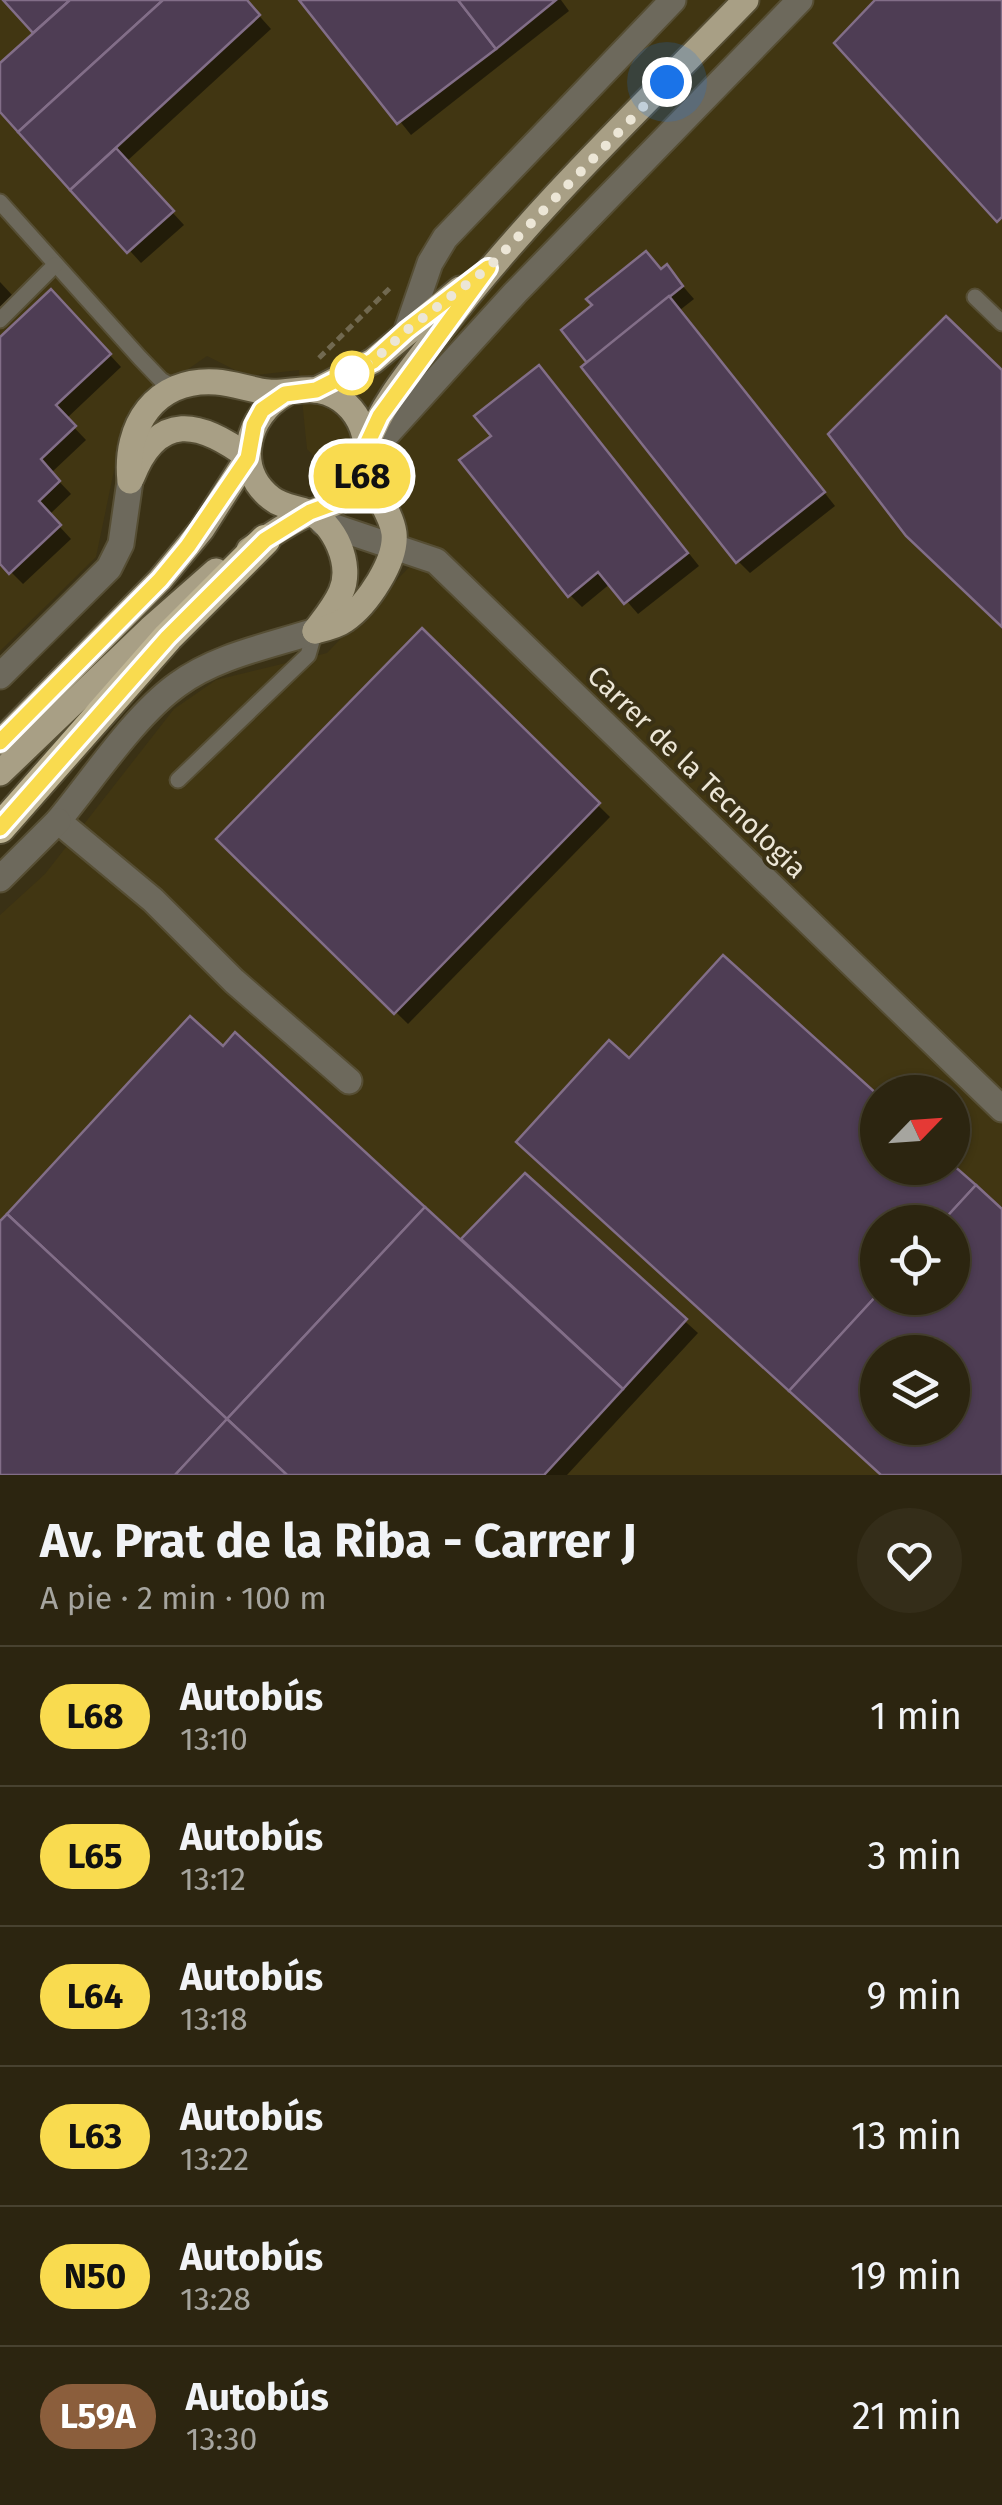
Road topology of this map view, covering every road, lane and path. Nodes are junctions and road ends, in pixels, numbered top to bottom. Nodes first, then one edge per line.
1 (672, 0) edge
2 (746, 0) edge
3 (800, 0) edge
4 (0, 202) edge
5 (55, 265) junction
6 (488, 268) junction
7 (395, 283) dead end
8 (976, 297) dead end
9 (0, 320) edge
10 (1002, 322) edge
11 (407, 330) junction
12 (313, 378) junction
13 (177, 389) junction
14 (285, 394) junction
15 (213, 433) junction
16 (366, 456) junction
17 (248, 458) junction
18 (130, 481) junction
19 (316, 518) junction
20 (265, 540) junction
21 (394, 546) junction
22 (315, 631) junction
23 (0, 676) edge
24 (0, 742) edge
25 (0, 773) edge
26 (178, 780) dead end
27 (58, 821) junction
28 (0, 828) edge
29 (0, 880) edge
30 (349, 1080) dead end
31 (1002, 1109) edge

1 - 11 street
2 - 6 main road
3 - 16 street
4 - 5 lane
5 - 9 lane
5 - 13 lane
6 - 11 main road
6 - 16 main road
7 - 12 path
8 - 10 lane
11 - 12 main road
12 - 14 main road
12 - 16 main road
13 - 14 main road
13 - 15 main road
13 - 18 main road
14 - 17 main road
15 - 17 main road
15 - 18 main road
16 - 19 main road
16 - 21 main road
17 - 19 main road
17 - 24 main road
18 - 23 street
19 - 20 main road
19 - 21 street, Carrer de la Tecnologia
19 - 22 main road
20 - 25 main road
20 - 28 highway
21 - 22 main road
21 - 31 street, Carrer de la Tecnologia
22 - 26 lane
22 - 27 street
27 - 29 street
27 - 30 street

